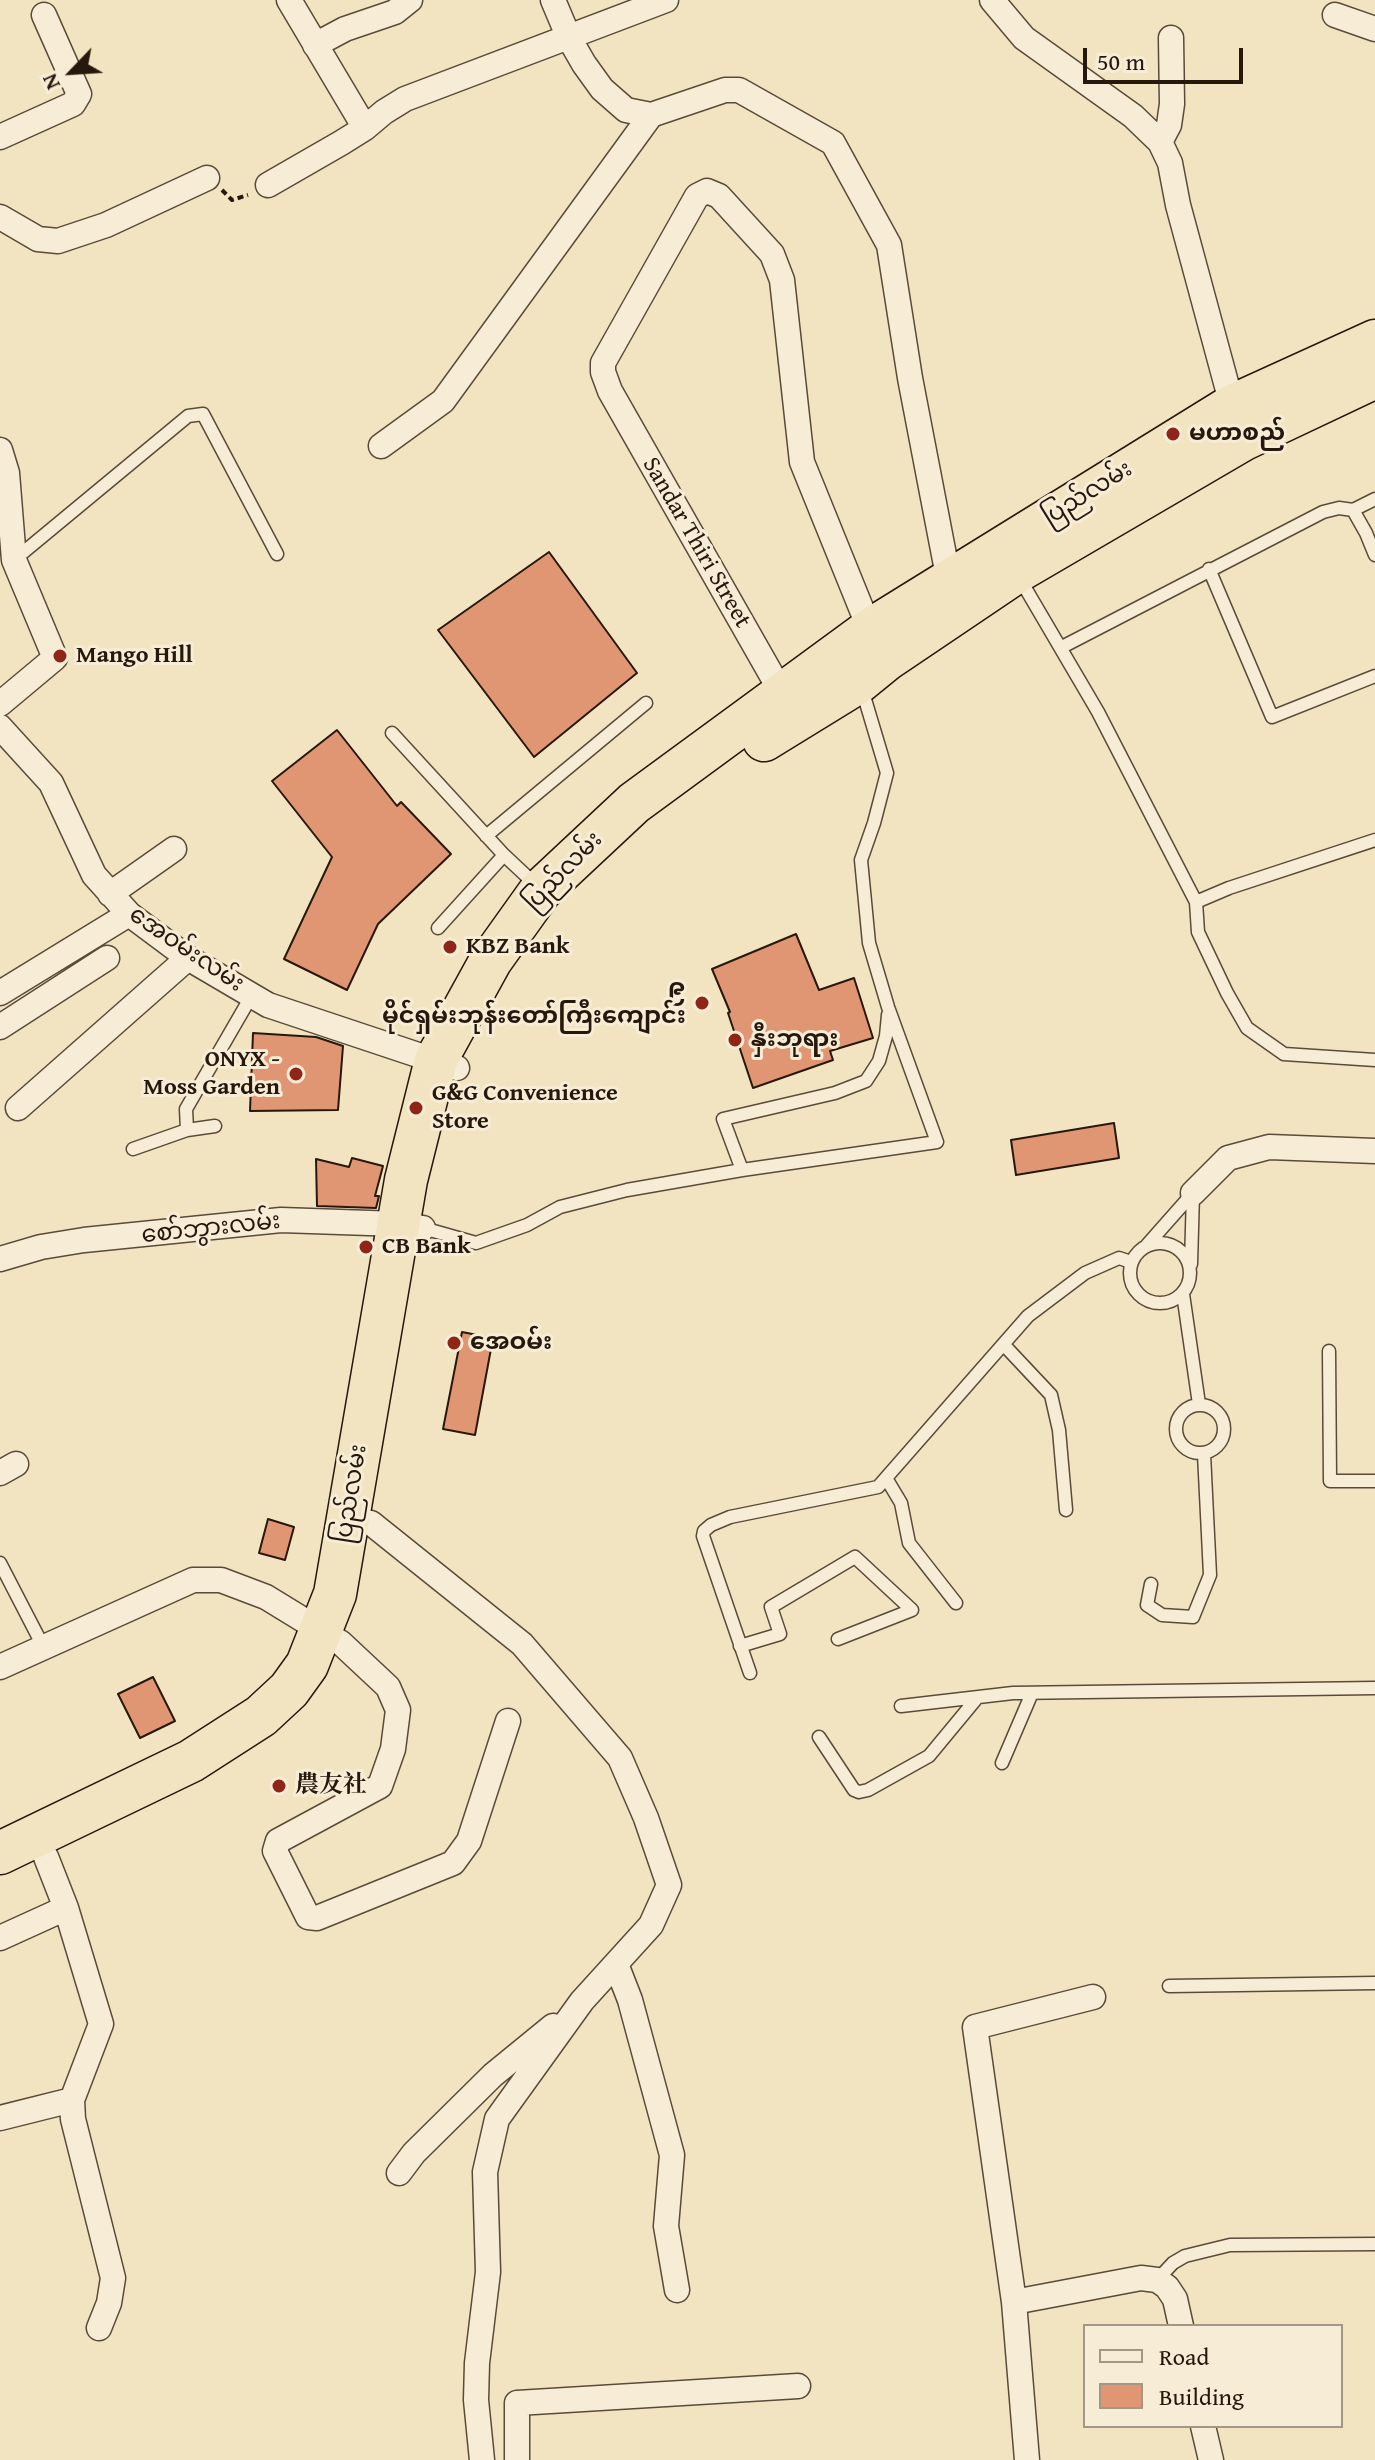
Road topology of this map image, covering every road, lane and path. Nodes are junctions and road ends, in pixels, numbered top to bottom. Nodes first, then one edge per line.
1 (289, 0) edge
2 (410, 0) edge
3 (553, 0) edge
4 (666, 0) edge
5 (992, 0) edge
6 (44, 15) dead end
7 (1335, 15) dead end
8 (1375, 29) edge
9 (569, 38) junction
10 (1171, 38) dead end
11 (315, 45) junction
12 (651, 115) junction
13 (365, 128) junction
14 (0, 137) edge
15 (1160, 142) junction
16 (207, 178) joint
17 (268, 185) joint
18 (0, 217) edge
19 (1375, 341) edge
20 (1375, 377) edge
21 (1237, 423) junction
22 (381, 446) dead end
23 (0, 450) edge
24 (1375, 499) edge
25 (1353, 510) junction
26 (277, 554) dead end
27 (1375, 555) edge
28 (14, 560) junction
29 (1209, 569) junction
30 (1016, 572) junction
31 (955, 595) junction
32 (870, 630) junction
33 (1062, 647) junction
34 (1375, 676) edge
35 (860, 681) junction
36 (783, 695) junction
37 (646, 703) dead end
38 (0, 704) edge
39 (0, 727) edge
40 (392, 733) dead end
41 (486, 836) junction
42 (1375, 840) edge
43 (174, 849) dead end
44 (504, 855) junction
45 (541, 890) junction
46 (110, 894) junction
47 (1196, 902) junction
48 (129, 914) junction
49 (438, 928) dead end
50 (107, 958) dead end
51 (188, 958) junction
52 (0, 993) edge
53 (252, 995) junction
54 (888, 1007) junction
55 (0, 1027) edge
56 (1375, 1060) edge
57 (446, 1064) junction
58 (18, 1108) dead end
59 (215, 1126) dead end
60 (187, 1130) junction
61 (133, 1149) dead end
62 (1375, 1151) edge
63 (742, 1170) junction
64 (1193, 1193) junction
65 (411, 1226) junction
66 (1147, 1245) junction
67 (0, 1259) edge
68 (1131, 1262) junction
69 (1191, 1271) junction
70 (1183, 1294) junction
71 (1004, 1345) junction
72 (1329, 1351) dead end
73 (1199, 1404) junction
74 (1204, 1454) junction
75 (886, 1478) junction
76 (1375, 1481) edge
77 (1066, 1510) dead end
78 (360, 1521) junction
79 (0, 1563) edge
80 (1151, 1584) dead end
81 (956, 1603) dead end
82 (331, 1637) junction
83 (838, 1639) dead end
84 (740, 1646) junction
85 (44, 1648) junction
86 (0, 1667) edge
87 (750, 1673) dead end
88 (1375, 1688) edge
89 (1032, 1693) junction
90 (977, 1698) junction
91 (901, 1706) dead end
92 (508, 1721) dead end
93 (819, 1737) dead end
94 (1002, 1763) dead end
95 (0, 1853) edge
96 (46, 1857) junction
97 (0, 1878) edge
98 (66, 1908) junction
99 (0, 1938) edge
100 (616, 1964) junction
101 (1375, 1983) edge
102 (1169, 1986) dead end
103 (1093, 1997) dead end
104 (582, 2001) junction
105 (72, 2100) junction
106 (0, 2118) edge
107 (399, 2173) dead end
108 (1375, 2244) edge
109 (1157, 2280) junction
110 (677, 2290) dead end
111 (1014, 2302) junction
112 (1181, 2324) edge
113 (99, 2328) dead end
114 (798, 2386) dead end
115 (1203, 2428) edge
116 (482, 2460) edge
117 (517, 2460) edge
118 (1027, 2460) edge
119 (1211, 2460) edge

1 - 11 street
2 - 11 street
3 - 9 street
4 - 9 street
5 - 15 street
6 - 14 street
7 - 8 street
9 - 12 street
9 - 13 street
10 - 15 street
11 - 13 street
12 - 22 street
12 - 31 street
13 - 17 street
15 - 21 street
16 - 17 path
16 - 18 street
19 - 21 highway, ပြည်လမ်း
20 - 21 highway, ပြည်လမ်း
21 - 30 highway, ပြည်လမ်း
21 - 31 highway, ပြည်လမ်း
23 - 28 street
24 - 25 lane
25 - 27 lane
25 - 29 lane
26 - 28 lane
28 - 38 street
29 - 33 lane
29 - 34 lane
30 - 31 highway, ပြည်လမ်း
30 - 33 lane
31 - 32 highway, ပြည်လမ်း
31 - 35 highway, ပြည်လမ်း
32 - 36 highway, ပြည်လမ်း
32 - 36 street, Sandar Thiri Street
33 - 47 lane
35 - 54 lane
35 - 57 highway, ပြည်လမ်း
36 - 45 highway, ပြည်လမ်း
37 - 41 lane
39 - 46 street, အေဝမ်းလမ်း
40 - 41 lane
41 - 44 lane
42 - 47 lane
43 - 46 street
44 - 45 lane
44 - 49 lane
45 - 57 highway, ပြည်လမ်း
46 - 48 street, အေဝမ်းလမ်း
47 - 56 lane
48 - 51 street, အေဝမ်းလမ်း
48 - 52 street
50 - 55 street
51 - 53 street, အေဝမ်းလမ်း
51 - 58 street
53 - 57 street, အေဝမ်းလမ်း
53 - 60 lane
54 - 63 lane
54 - 63 lane
57 - 65 highway, ပြည်လမ်း
59 - 60 lane
60 - 61 lane
62 - 64 street
63 - 65 lane
64 - 66 lane
64 - 69 lane
65 - 67 street, စော်ဘွားလမ်း
65 - 78 highway, ပြည်လမ်း
66 - 68 lane
66 - 69 lane
68 - 70 lane
68 - 71 lane
69 - 70 lane
70 - 73 lane
71 - 75 lane
71 - 77 lane
72 - 76 lane
73 - 74 lane
73 - 74 lane
74 - 80 lane
75 - 81 lane
75 - 84 lane
78 - 82 highway, ပြည်လမ်း
78 - 100 street
79 - 85 lane
82 - 85 street
82 - 92 street
82 - 95 highway, ပြည်လမ်း
82 - 96 highway, ပြည်လမ်း
83 - 84 lane
84 - 87 lane
85 - 86 street
88 - 89 lane
89 - 90 lane
89 - 94 lane
90 - 91 lane
90 - 93 lane
96 - 97 highway, ပြည်လမ်း
96 - 98 street
98 - 99 street
98 - 105 street
100 - 104 street
100 - 110 street
101 - 102 lane
103 - 111 street
104 - 107 street
104 - 116 street
105 - 106 street
105 - 113 street
108 - 109 lane
109 - 111 street
109 - 112 street
111 - 118 street
114 - 117 street
115 - 119 street

